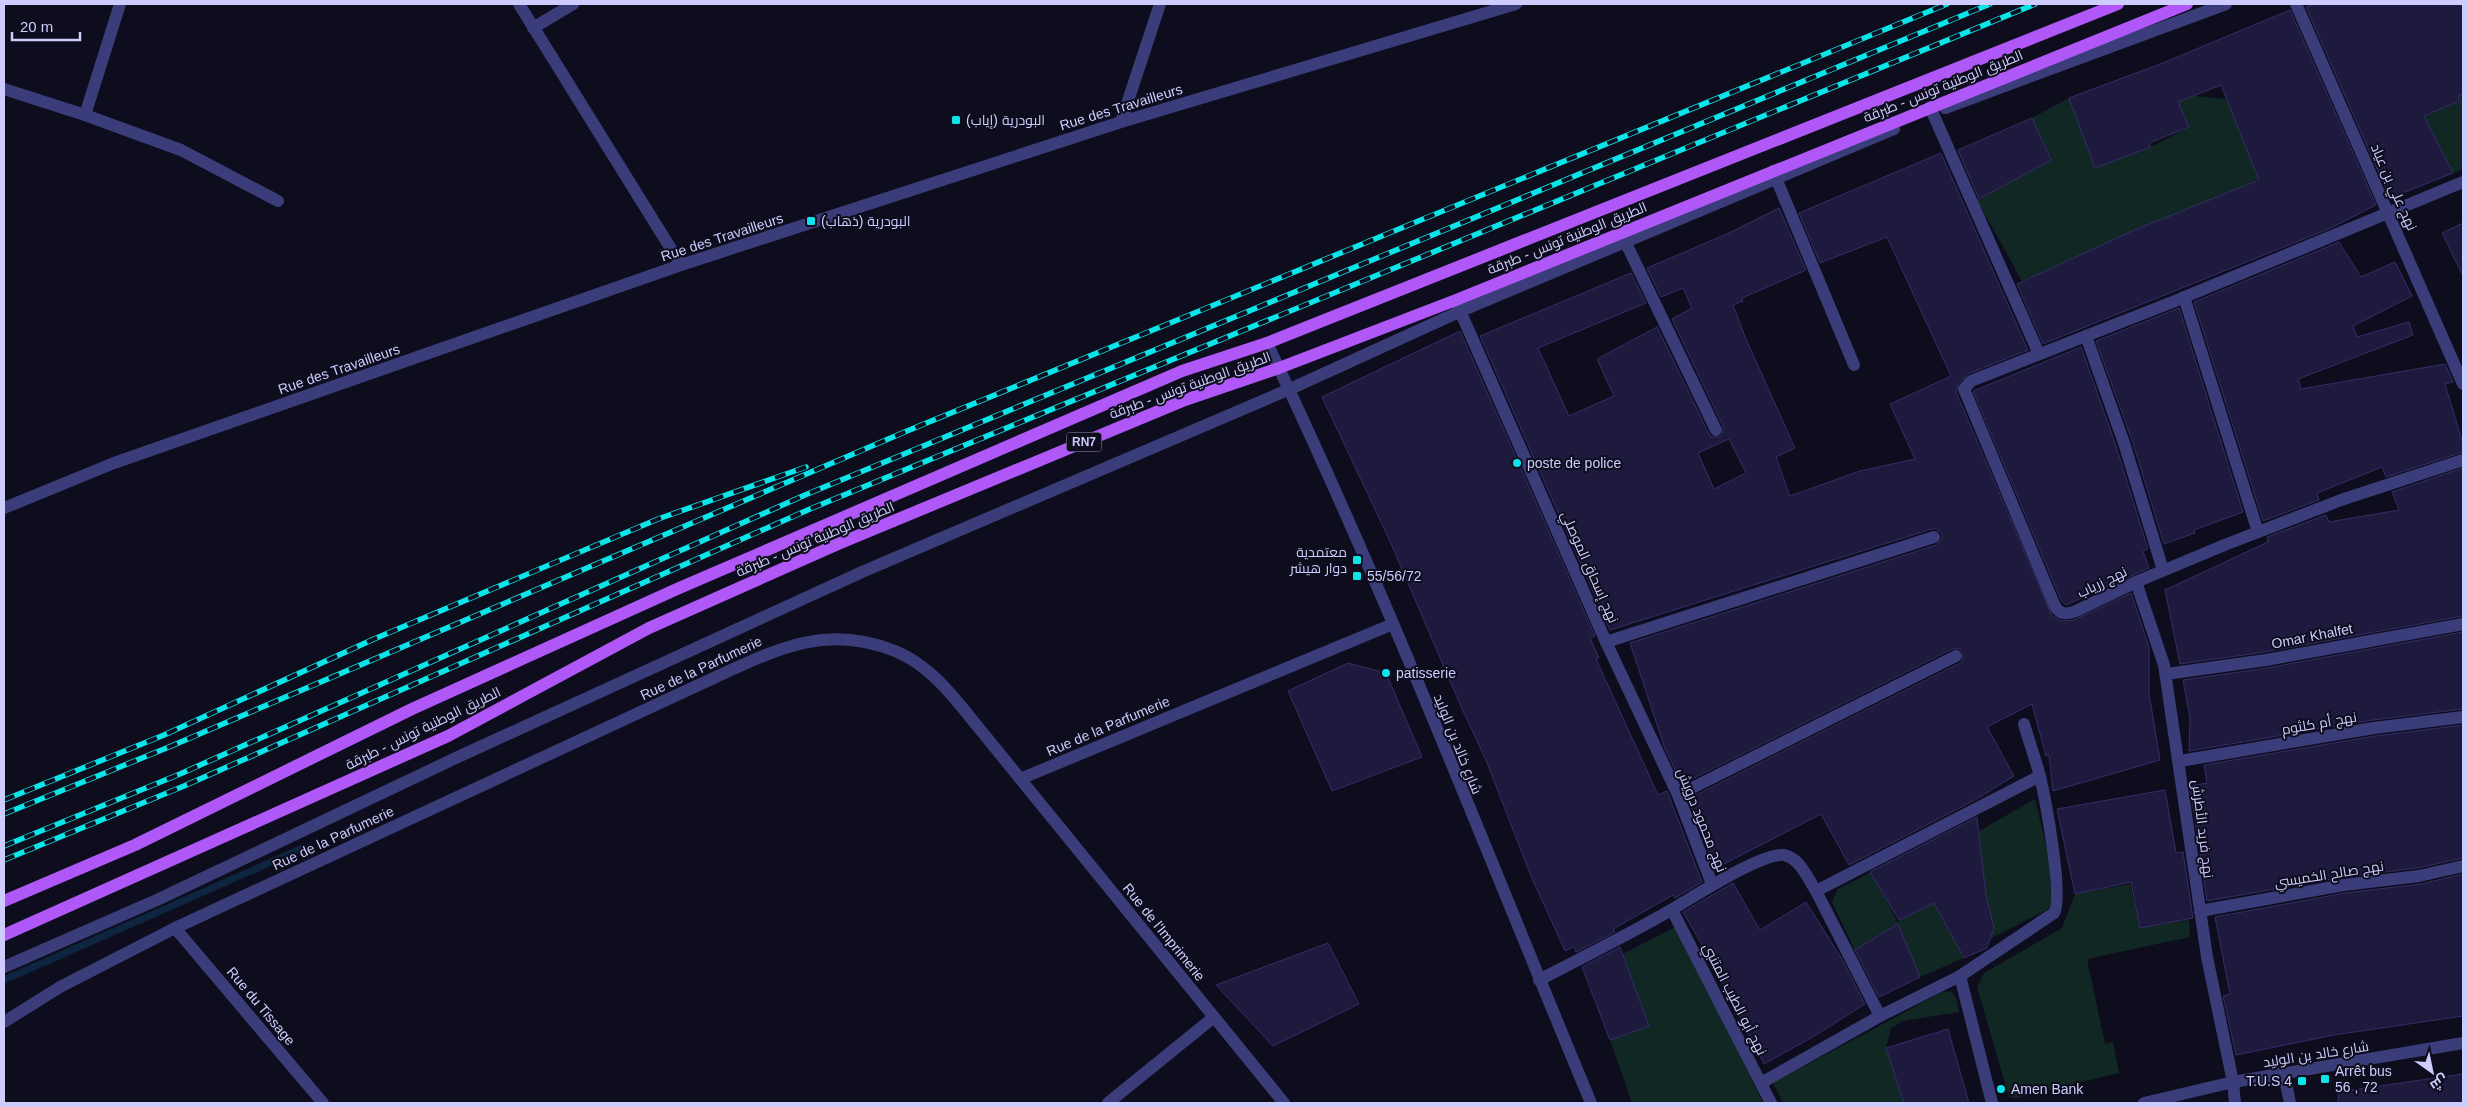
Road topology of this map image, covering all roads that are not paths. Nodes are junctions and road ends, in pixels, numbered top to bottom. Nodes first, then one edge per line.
1 (120, 4) edge
2 (519, 4) edge
3 (573, 4) edge
4 (1160, 4) edge
5 (1516, 4) edge
6 (2118, 4) edge
7 (2187, 4) edge
8 (2226, 4) edge
9 (2296, 4) edge
10 (533, 28) junction
11 (4, 89) edge
12 (1932, 110) junction
13 (85, 115) junction
14 (1121, 122) junction
15 (1774, 175) junction
16 (2463, 182) edge
17 (278, 201) dead end
18 (2388, 212) junction
19 (1623, 238) junction
20 (681, 266) junction
21 (2184, 297) junction
22 (1458, 306) junction
23 (2086, 336) junction
24 (1267, 343) junction
25 (2039, 354) junction
26 (1854, 365) dead end
27 (1279, 368) junction
28 (2463, 384) edge
29 (1290, 389) junction
30 (1716, 430) dead end
31 (2463, 460) edge
32 (4, 508) edge
33 (2258, 532) junction
34 (1934, 537) dead end
35 (2164, 570) junction
36 (2136, 582) junction
37 (1393, 624) junction
38 (2463, 624) edge
39 (1606, 642) junction
40 (1956, 656) dead end
41 (2166, 674) junction
42 (2463, 717) edge
43 (2024, 724) dead end
44 (2180, 761) junction
45 (2040, 776) junction
46 (1020, 779) junction
47 (1678, 795) junction
48 (2463, 866) edge
49 (1712, 884) junction
50 (1816, 891) junction
51 (4, 901) edge
52 (1672, 910) junction
53 (2200, 911) junction
54 (175, 928) junction
55 (4, 935) edge
56 (4, 967) edge
57 (1960, 976) junction
58 (1538, 980) junction
59 (1880, 1016) junction
60 (1214, 1017) junction
61 (4, 1022) edge
62 (2463, 1043) edge
63 (2284, 1074) junction
64 (2233, 1082) junction
65 (1761, 1083) junction
66 (324, 1103) edge
67 (1108, 1103) edge
68 (1284, 1103) edge
69 (1591, 1103) edge
70 (1771, 1103) edge
71 (1992, 1103) edge
72 (2144, 1103) edge
73 (2235, 1103) edge
74 (2290, 1103) edge

1 - 13 street
2 - 10 street
3 - 10 street
4 - 14 street
5 - 14 street, Rue des Travailleurs
6 - 24 main road, الطريق الوطنية تونس - طبرقة / RN7
7 - 12 main road, الطريق الوطنية تونس - طبرقة / RN7
8 - 12 street
9 - 18 street, نهج علي بن عياد
10 - 20 street
11 - 13 street
12 - 15 main road, الطريق الوطنية تونس - طبرقة / RN7
12 - 25 street
13 - 17 street
14 - 20 street, Rue des Travailleurs
15 - 19 main road, الطريق الوطنية تونس - طبرقة / RN7
15 - 26 street
16 - 18 street
18 - 21 street
18 - 28 street, نهج علي بن عياد
19 - 22 main road, الطريق الوطنية تونس - طبرقة / RN7
19 - 30 street
20 - 32 street, Rue des Travailleurs
21 - 23 street
21 - 33 street
22 - 27 main road, الطريق الوطنية تونس - طبرقة / RN7
22 - 29 street
22 - 39 street, نهج إسحاق الموصلي
23 - 25 street
23 - 35 street
24 - 27 street, شارع خالد بن الوليد
24 - 51 main road, الطريق الوطنية تونس - طبرقة / RN7
25 - 36 street, نهج زرياب
27 - 29 street, شارع خالد بن الوليد
27 - 55 main road, الطريق الوطنية تونس - طبرقة / RN7
29 - 37 street, شارع خالد بن الوليد
29 - 56 street
31 - 33 street, نهج زرياب
33 - 35 street, نهج زرياب
34 - 39 street, نهج إسحاق الموصلي
35 - 36 street, نهج زرياب
36 - 41 street, نهج فريد الأطرش
37 - 46 street, Rue de la Parfumerie
37 - 58 street, شارع خالد بن الوليد
38 - 41 street, Omar Khalfet
39 - 47 street, نهج محمود درويش
40 - 47 street
41 - 44 street, نهج فريد الأطرش
42 - 44 street, نهج أم كلثوم
43 - 45 street
44 - 53 street, نهج فريد الأطرش
45 - 50 street
45 - 57 street
46 - 54 street, Rue de la Parfumerie
46 - 60 street, Rue de l'Imprimerie
47 - 49 street, نهج محمود درويش
48 - 53 street, نهج صالح الخميسي
49 - 50 street
49 - 52 street, نهج محمود درويش
50 - 59 street
52 - 58 street, نهج محمود درويش
52 - 65 street, نهج أبو الطيب المتنبي
53 - 64 street, نهج فريد الأطرش
54 - 61 street, Rue de la Parfumerie
54 - 66 street, Rue du Tissage
57 - 59 street
57 - 71 street
58 - 69 street, شارع خالد بن الوليد
59 - 65 street
60 - 67 street
60 - 68 street, Rue de l'Imprimerie
62 - 63 street, شارع خالد بن الوليد
63 - 64 street, شارع خالد بن الوليد
63 - 74 street
64 - 72 street, شارع خالد بن الوليد
64 - 73 street
65 - 70 street, نهج أبو الطيب المتنبي

